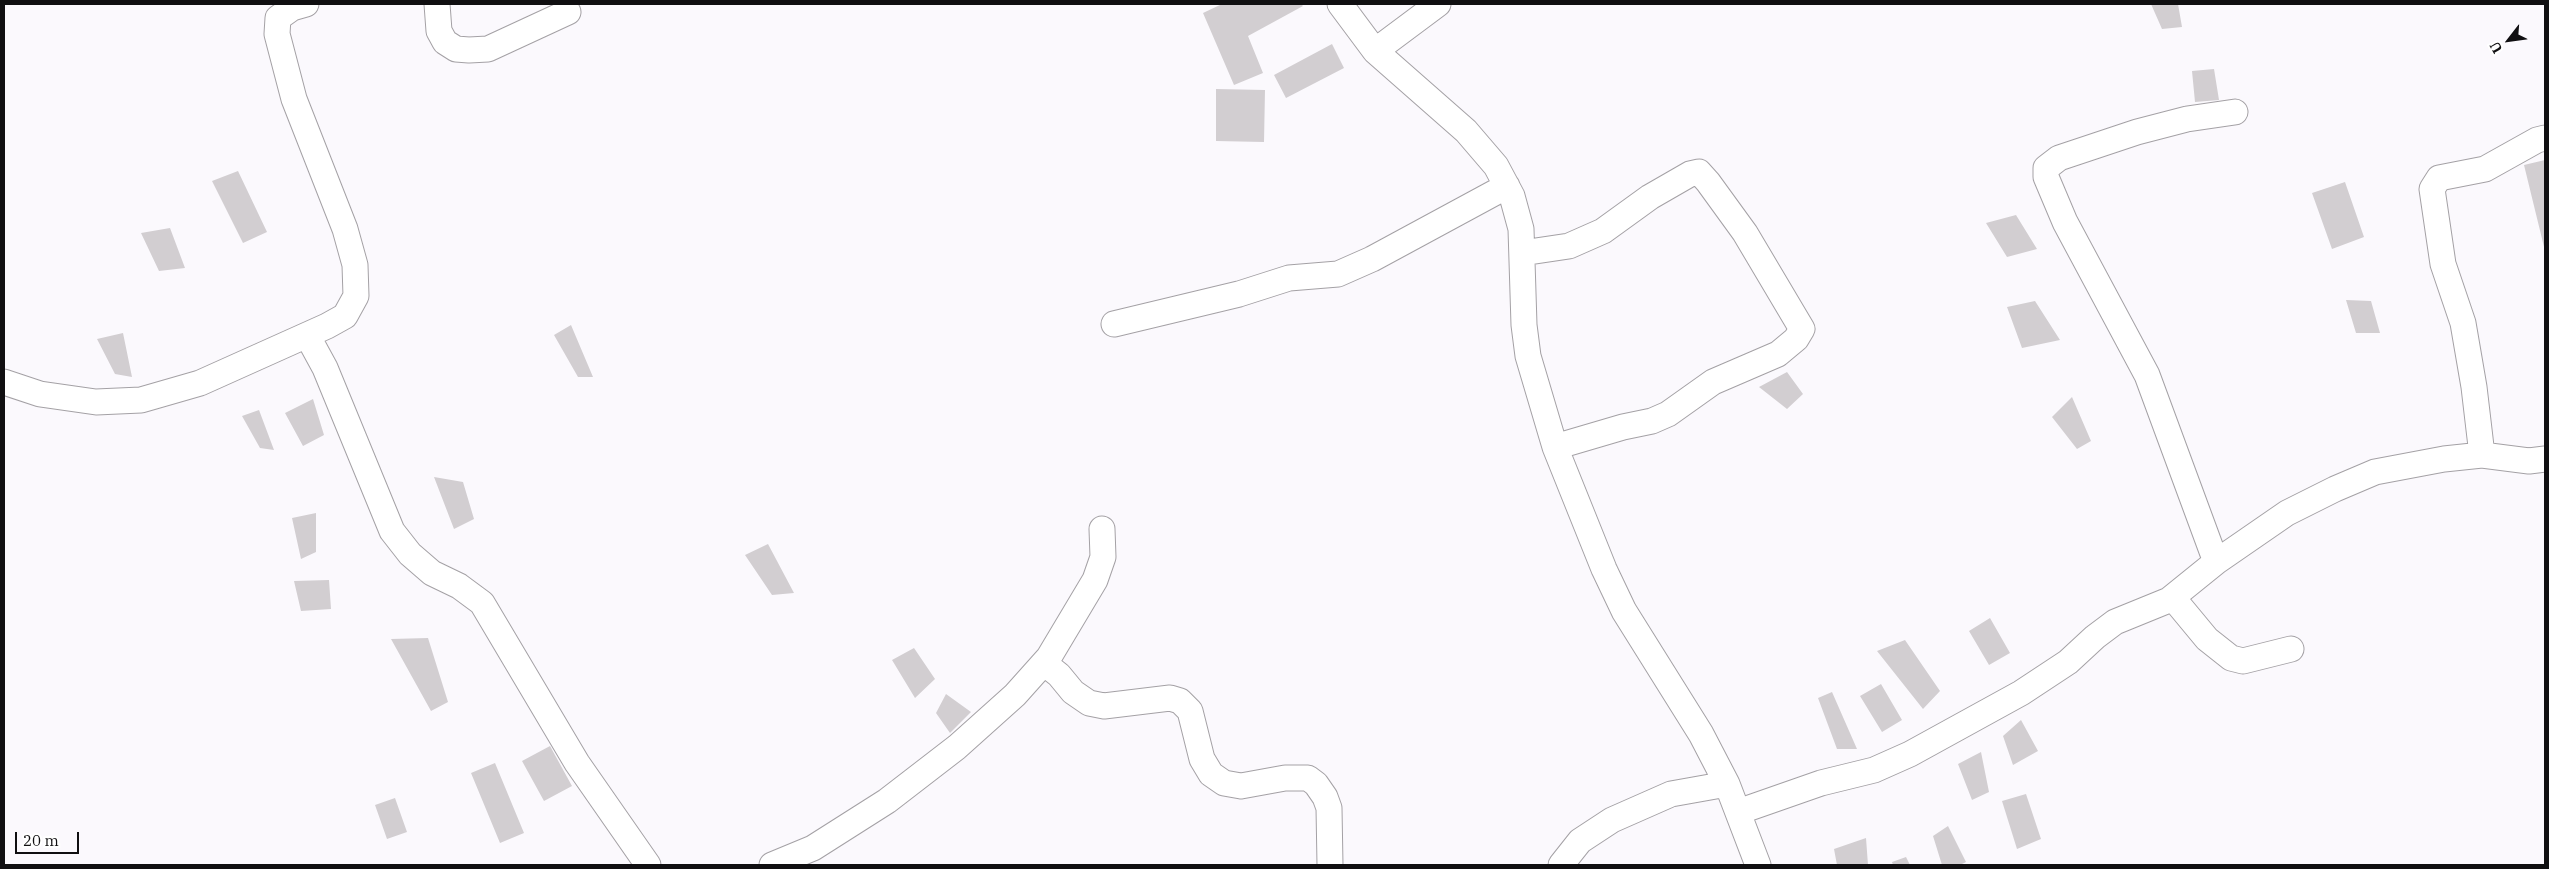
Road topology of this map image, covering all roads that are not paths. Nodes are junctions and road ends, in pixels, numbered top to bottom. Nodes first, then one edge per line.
1 (306, 4) edge
2 (437, 4) edge
3 (1340, 4) edge
4 (1438, 4) edge
5 (568, 12) dead end
6 (1375, 51) junction
7 (2235, 112) dead end
8 (2545, 138) edge
9 (1507, 186) junction
10 (1522, 252) junction
11 (1114, 324) dead end
12 (307, 335) junction
13 (4, 382) edge
14 (1555, 447) junction
15 (2482, 455) junction
16 (2545, 460) edge
17 (1102, 528) dead end
18 (2216, 562) junction
19 (2173, 598) junction
20 (2291, 649) dead end
21 (1044, 663) junction
22 (1727, 784) junction
23 (1738, 812) junction
24 (648, 865) edge
25 (772, 865) edge
26 (1330, 865) edge
27 (1561, 865) edge
28 (1758, 865) edge

1 - 12 street
2 - 5 street
3 - 6 street
4 - 6 street
6 - 9 street
7 - 18 street
8 - 15 street
9 - 10 street
9 - 11 street
10 - 14 street
10 - 14 street
12 - 13 street
12 - 24 street
14 - 22 street
15 - 16 street
15 - 18 street
17 - 21 street
18 - 19 street
19 - 20 street
19 - 23 street
21 - 25 street
21 - 26 street
22 - 23 street
22 - 27 street
23 - 28 street

